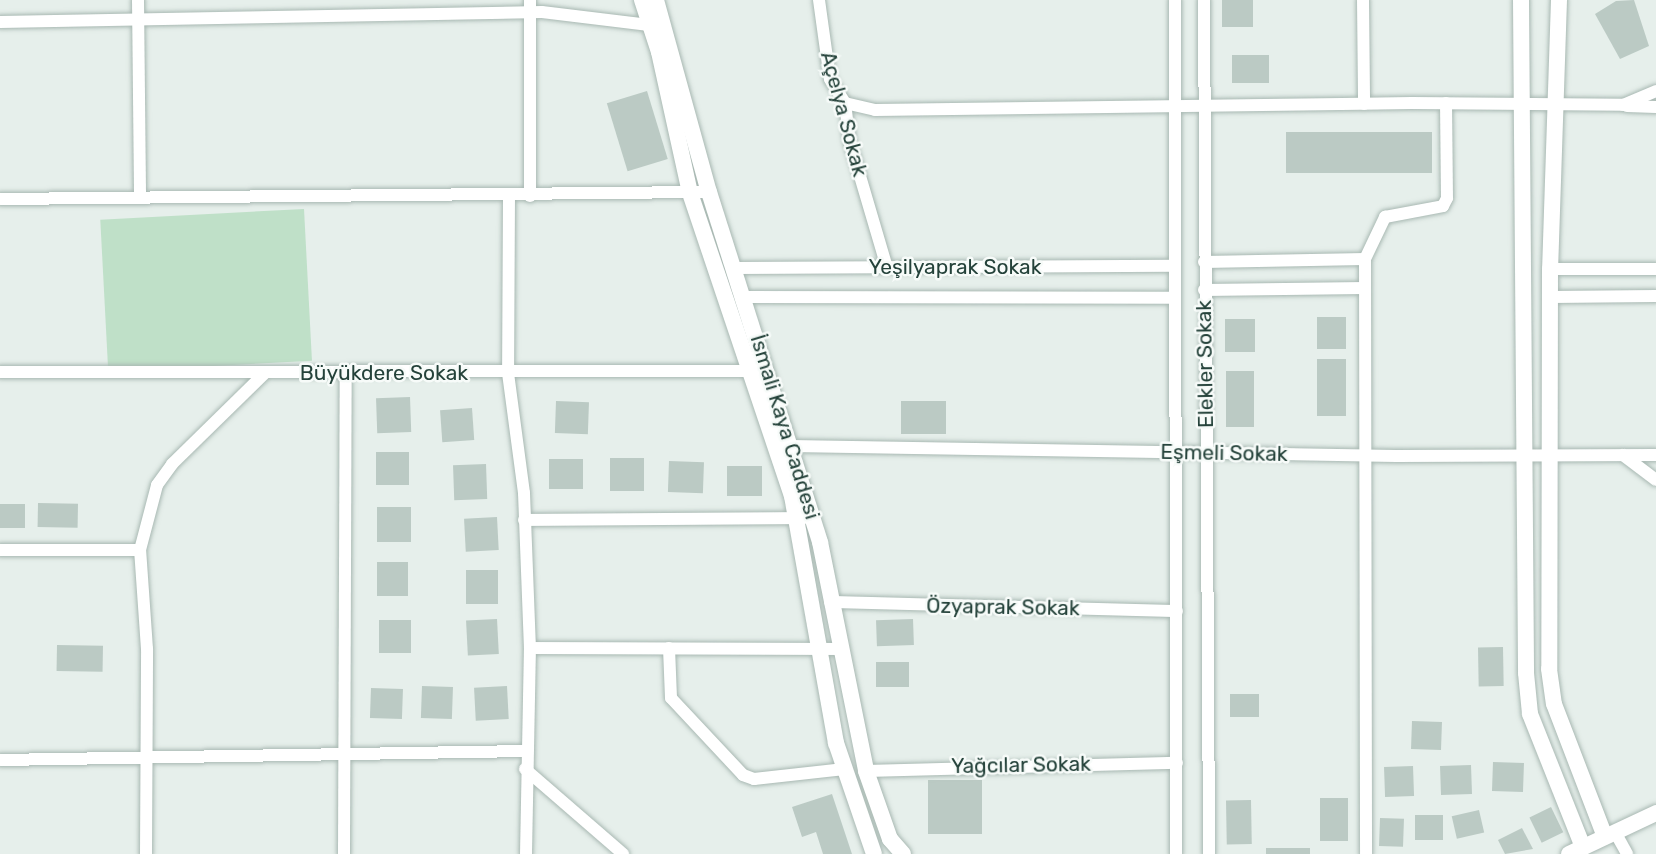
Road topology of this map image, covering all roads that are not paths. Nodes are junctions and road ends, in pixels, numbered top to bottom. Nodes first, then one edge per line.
1 (138, 0) edge
2 (642, 0) edge
3 (656, 0) edge
4 (819, 0) edge
5 (1175, 0) edge
6 (1204, 0) edge
7 (1363, 0) edge
8 (1521, 0) edge
9 (1559, 0) edge
10 (530, 6) edge
11 (139, 17) junction
12 (0, 22) edge
13 (657, 26) junction
14 (1656, 91) edge
15 (845, 103) junction
16 (1446, 103) junction
17 (1364, 104) junction
18 (1522, 104) junction
19 (1556, 105) junction
20 (1623, 105) junction
21 (1175, 106) junction
22 (1206, 106) junction
23 (1656, 107) edge
24 (709, 192) junction
25 (690, 193) junction
26 (509, 196) junction
27 (530, 196) junction
28 (140, 198) junction
29 (0, 199) edge
30 (1365, 259) junction
31 (1204, 262) junction
32 (1175, 266) junction
33 (734, 268) junction
34 (887, 268) junction
35 (1656, 269) edge
36 (1550, 270) junction
37 (1365, 288) junction
38 (1204, 290) junction
39 (1656, 296) edge
40 (744, 297) junction
41 (1551, 297) junction
42 (1175, 298) junction
43 (746, 371) junction
44 (769, 371) junction
45 (0, 372) edge
46 (265, 373) junction
47 (346, 373) junction
48 (508, 373) junction
49 (791, 446) junction
50 (1175, 453) junction
51 (1206, 453) junction
52 (1553, 455) junction
53 (1623, 455) junction
54 (1656, 455) edge
55 (1366, 456) junction
56 (1523, 456) junction
57 (1656, 480) edge
58 (805, 518) junction
59 (524, 520) junction
60 (0, 550) edge
61 (140, 550) junction
62 (830, 602) junction
63 (1177, 611) junction
64 (530, 648) junction
65 (669, 648) junction
66 (820, 649) junction
67 (838, 649) junction
68 (525, 751) junction
69 (345, 755) junction
70 (145, 757) junction
71 (0, 760) edge
72 (1177, 763) junction
73 (525, 769) junction
74 (844, 769) junction
75 (866, 771) junction
76 (1656, 813) edge
77 (1610, 835) junction
78 (1576, 851) edge
79 (146, 854) edge
80 (345, 854) edge
81 (526, 854) edge
82 (623, 854) edge
83 (874, 854) edge
84 (903, 854) edge
85 (1176, 854) edge
86 (1209, 854) edge
87 (1366, 854) edge
88 (1627, 854) edge

1 - 11 street
2 - 13 street
3 - 13 street, İsmali Kaya Caddesi
4 - 15 street, Açelya Sokak
5 - 21 street, Elekler Sokak
6 - 22 street, Elekler Sokak
7 - 17 street
8 - 18 street
9 - 19 street
10 - 11 street
10 - 13 street
10 - 27 street
11 - 12 street
11 - 28 street
13 - 24 street, İsmali Kaya Caddesi
13 - 25 street
14 - 20 street
15 - 21 street
15 - 34 street, Açelya Sokak
16 - 17 street
16 - 18 street
16 - 30 street
17 - 22 street
18 - 19 street
18 - 56 street
19 - 20 street
19 - 36 street
20 - 23 street
21 - 22 street
21 - 32 street, Elekler Sokak
22 - 31 street, Elekler Sokak
24 - 25 street
24 - 33 street, İsmali Kaya Caddesi
25 - 27 street
25 - 43 street
26 - 27 street
26 - 28 street
26 - 48 street
28 - 29 street
30 - 31 street
30 - 37 street
31 - 38 street, Elekler Sokak
32 - 34 street, Yeşilyaprak Sokak
32 - 42 street, Elekler Sokak
33 - 34 street, Yeşilyaprak Sokak
33 - 40 street, İsmali Kaya Caddesi
35 - 36 street
36 - 41 street
37 - 38 street
37 - 55 street
38 - 51 street, Elekler Sokak
39 - 41 street
40 - 42 street, Yeşilyaprak Sokak
40 - 44 street, İsmali Kaya Caddesi
41 - 52 street
42 - 50 street, Elekler Sokak
43 - 44 street, Büyükdere Sokak
43 - 48 street, Büyükdere Sokak
43 - 58 street
44 - 49 street, İsmali Kaya Caddesi
45 - 46 street, Büyükdere Sokak
46 - 47 street, Büyükdere Sokak
46 - 61 street
47 - 48 street, Büyükdere Sokak
47 - 69 street
48 - 59 street
49 - 50 street, Eşmeli Sokak
49 - 58 street, İsmali Kaya Caddesi
50 - 51 street, Eşmeli Sokak
50 - 63 street, Elekler Sokak
51 - 55 street, Eşmeli Sokak
51 - 86 street, Elekler Sokak
52 - 53 street, Eşmeli Sokak
52 - 56 street, Eşmeli Sokak
52 - 77 street
53 - 54 street, Eşmeli Sokak
53 - 57 street
55 - 56 street, Eşmeli Sokak
55 - 87 street
56 - 78 street
58 - 59 street
58 - 62 street, İsmali Kaya Caddesi
58 - 66 street
59 - 64 street
60 - 61 street
61 - 70 street
62 - 63 street, Özyaprak Sokak
62 - 67 street, İsmali Kaya Caddesi
63 - 72 street, Elekler Sokak
64 - 65 street
64 - 68 street
65 - 66 street
65 - 74 street
66 - 67 street
66 - 74 street
67 - 75 street, İsmali Kaya Caddesi
68 - 69 street
68 - 73 street
69 - 70 street
69 - 80 street
70 - 71 street
70 - 79 street
72 - 75 street, Yağcılar Sokak
72 - 85 street, Elekler Sokak
73 - 81 street
73 - 82 street
74 - 83 street
75 - 84 street, İsmali Kaya Caddesi
76 - 77 street
77 - 78 street
77 - 88 street

